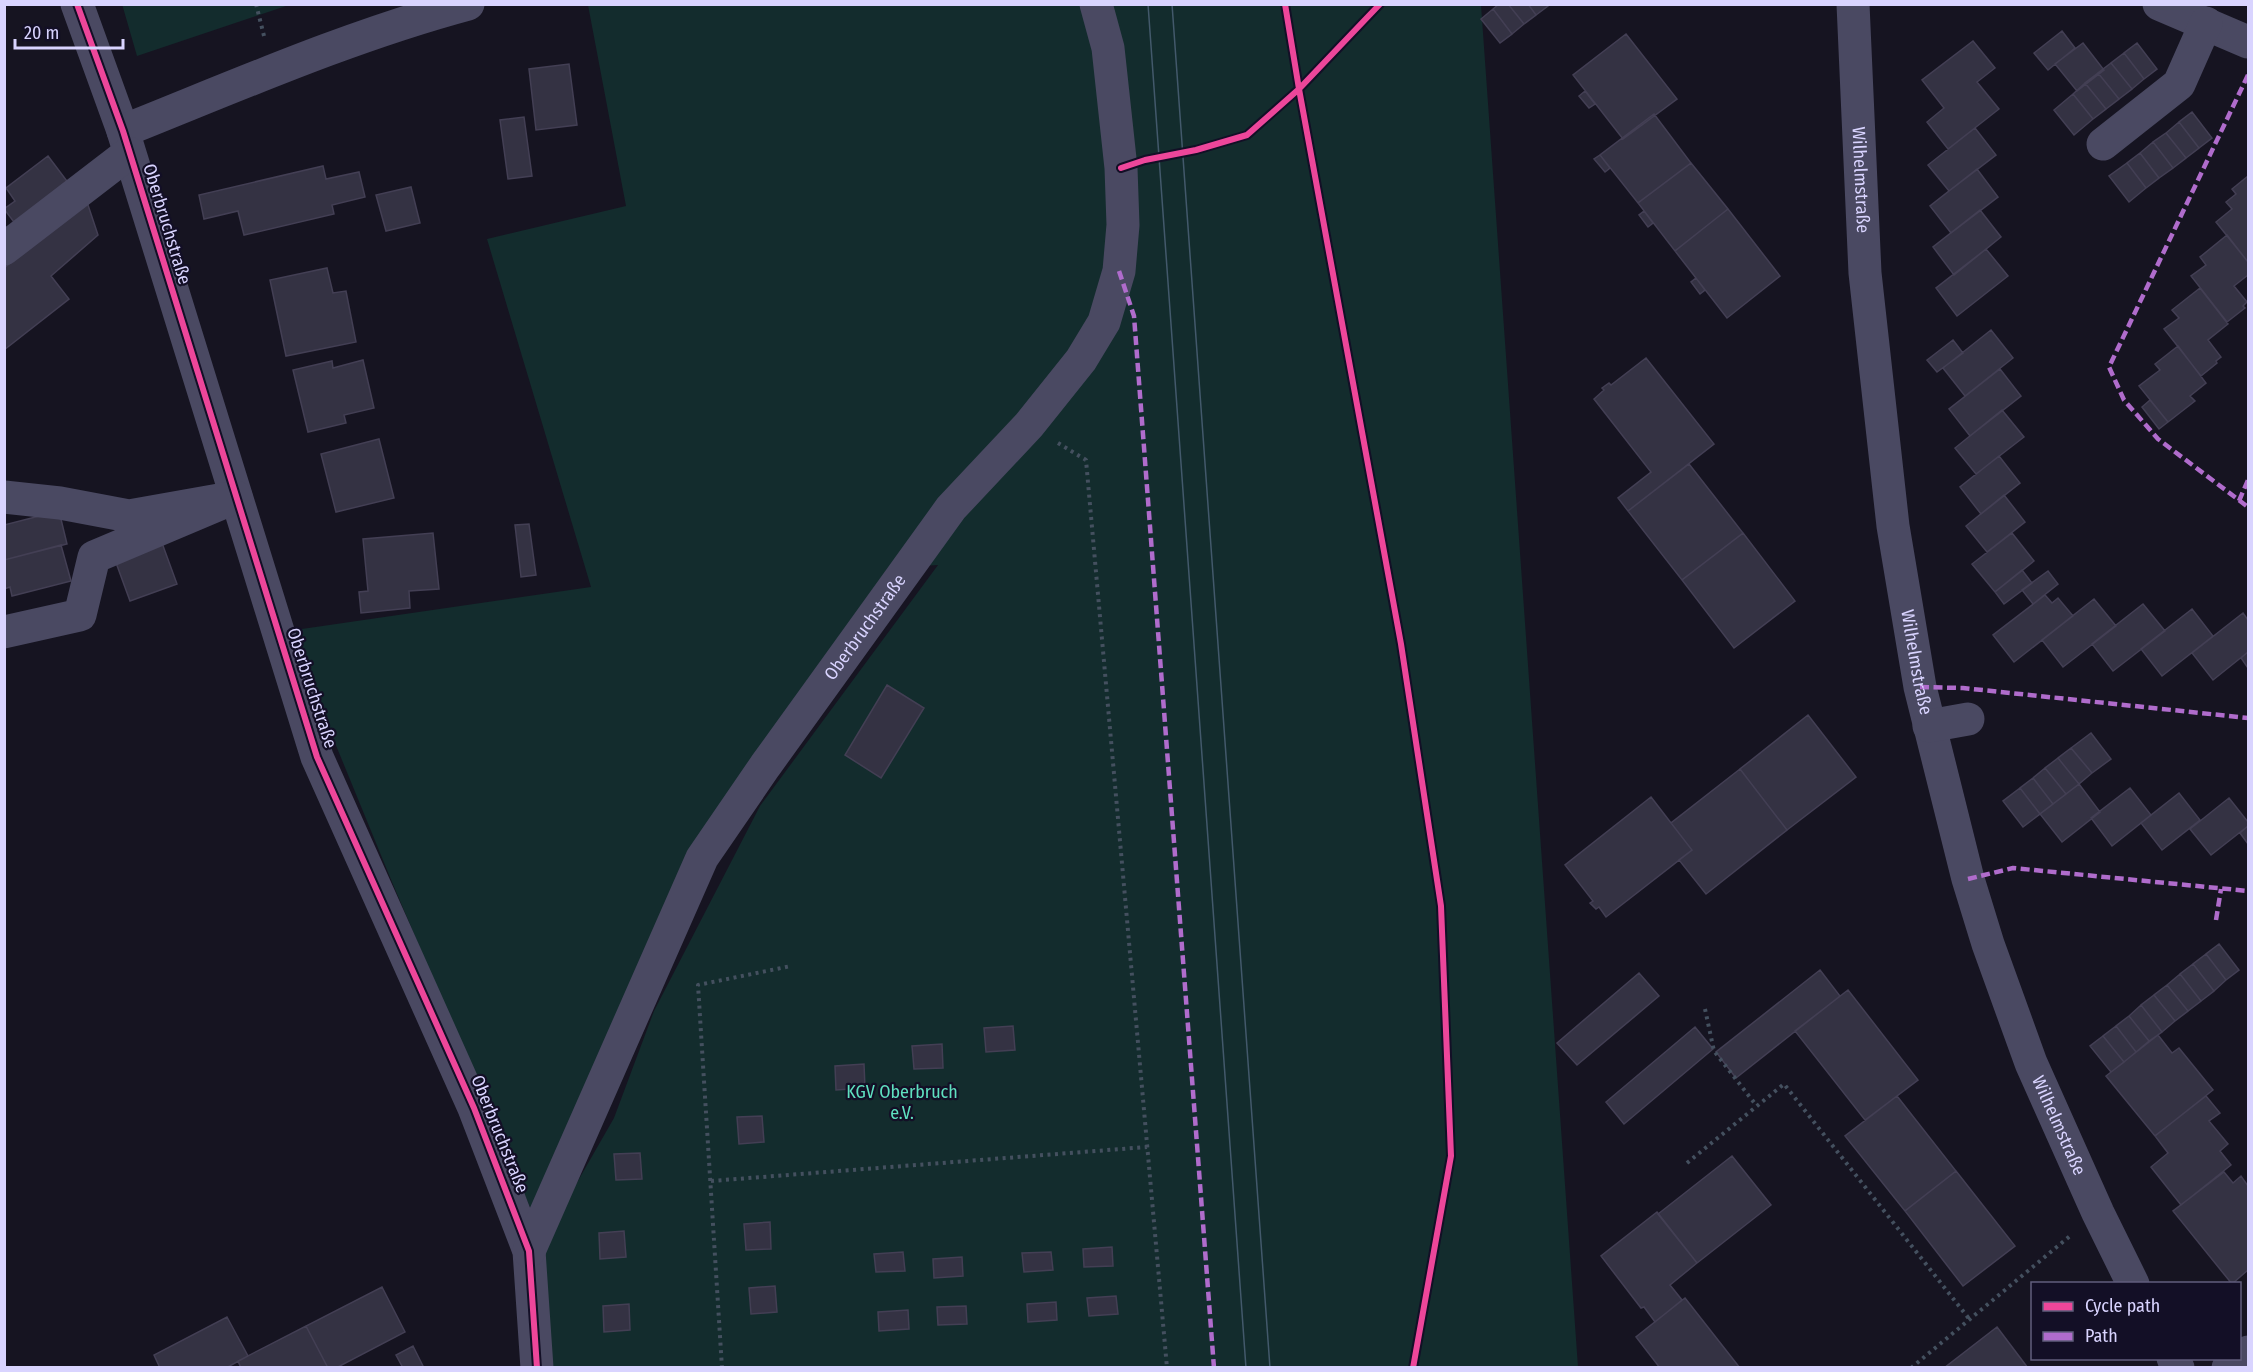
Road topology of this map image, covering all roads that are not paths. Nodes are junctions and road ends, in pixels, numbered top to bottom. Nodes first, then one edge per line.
1 (77, 4) edge
2 (468, 4) edge
3 (1096, 4) edge
4 (1853, 4) edge
5 (2159, 4) edge
6 (2206, 23) junction
7 (2248, 42) edge
8 (126, 142) junction
9 (2103, 144) dead end
10 (4, 249) edge
11 (4, 497) edge
12 (236, 497) junction
13 (4, 632) edge
14 (1968, 720) dead end
15 (1929, 726) junction
16 (529, 1251) junction
17 (2132, 1282) edge
18 (537, 1368) edge

1 - 8 street, Oberbruchstraße
2 - 8 street, Oberbruchstraße
3 - 16 street, Oberbruchstraße
4 - 15 street, Wilhelmstraße
5 - 6 street
6 - 7 street
6 - 9 street
8 - 10 street, Oberbruchstraße
8 - 12 street, Oberbruchstraße
11 - 12 street
12 - 13 street
12 - 16 street, Oberbruchstraße
14 - 15 street
15 - 17 street, Wilhelmstraße
16 - 18 street, Oberbruchstraße

